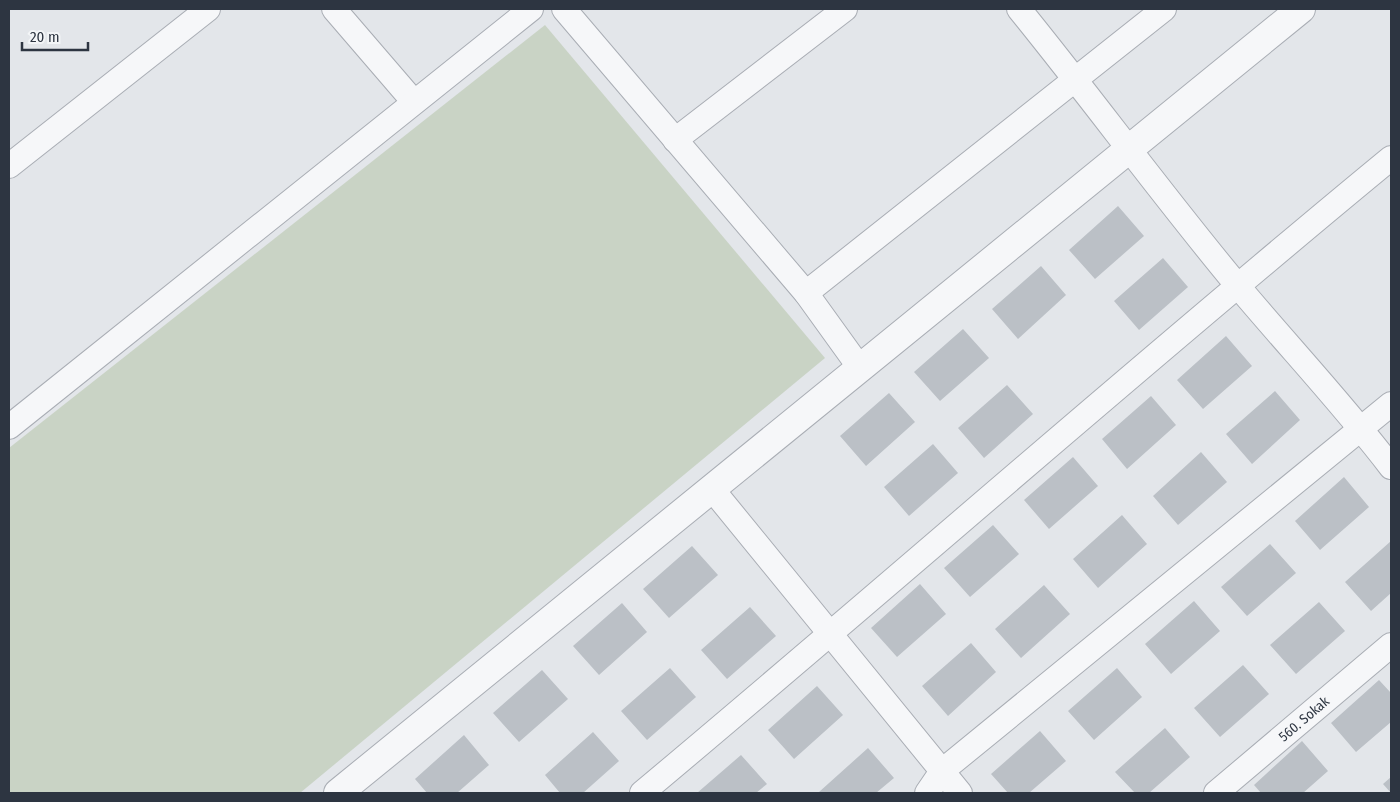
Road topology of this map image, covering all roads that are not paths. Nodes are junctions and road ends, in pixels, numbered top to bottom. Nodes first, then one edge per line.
1 (208, 9) edge
2 (334, 9) edge
3 (531, 9) edge
4 (564, 9) edge
5 (845, 9) edge
6 (1019, 9) edge
7 (1164, 9) edge
8 (1301, 9) edge
9 (1076, 79) junction
10 (414, 102) junction
11 (675, 140) junction
12 (1128, 149) junction
13 (1391, 158) edge
14 (9, 166) edge
15 (1237, 285) junction
16 (806, 293) junction
17 (860, 368) junction
18 (1391, 404) edge
19 (9, 427) edge
20 (1361, 428) junction
21 (1391, 467) edge
22 (712, 489) junction
23 (831, 635) junction
24 (1391, 645) edge
25 (942, 772) junction
26 (338, 793) edge
27 (642, 793) edge
28 (927, 793) edge
29 (960, 793) edge
30 (1216, 793) edge

1 - 14 street
2 - 10 street
3 - 10 street
4 - 11 street
5 - 11 street
6 - 9 street
7 - 9 street
8 - 12 street
9 - 12 street
9 - 16 street
10 - 19 street
11 - 16 street
12 - 15 street
12 - 17 street
13 - 15 street
15 - 20 street
15 - 23 street
16 - 17 street
17 - 22 street
18 - 20 street
20 - 21 street
20 - 25 street
22 - 23 street
22 - 26 street
23 - 25 street
23 - 27 street
24 - 30 street, 560. Sokak
25 - 28 street
25 - 29 street

